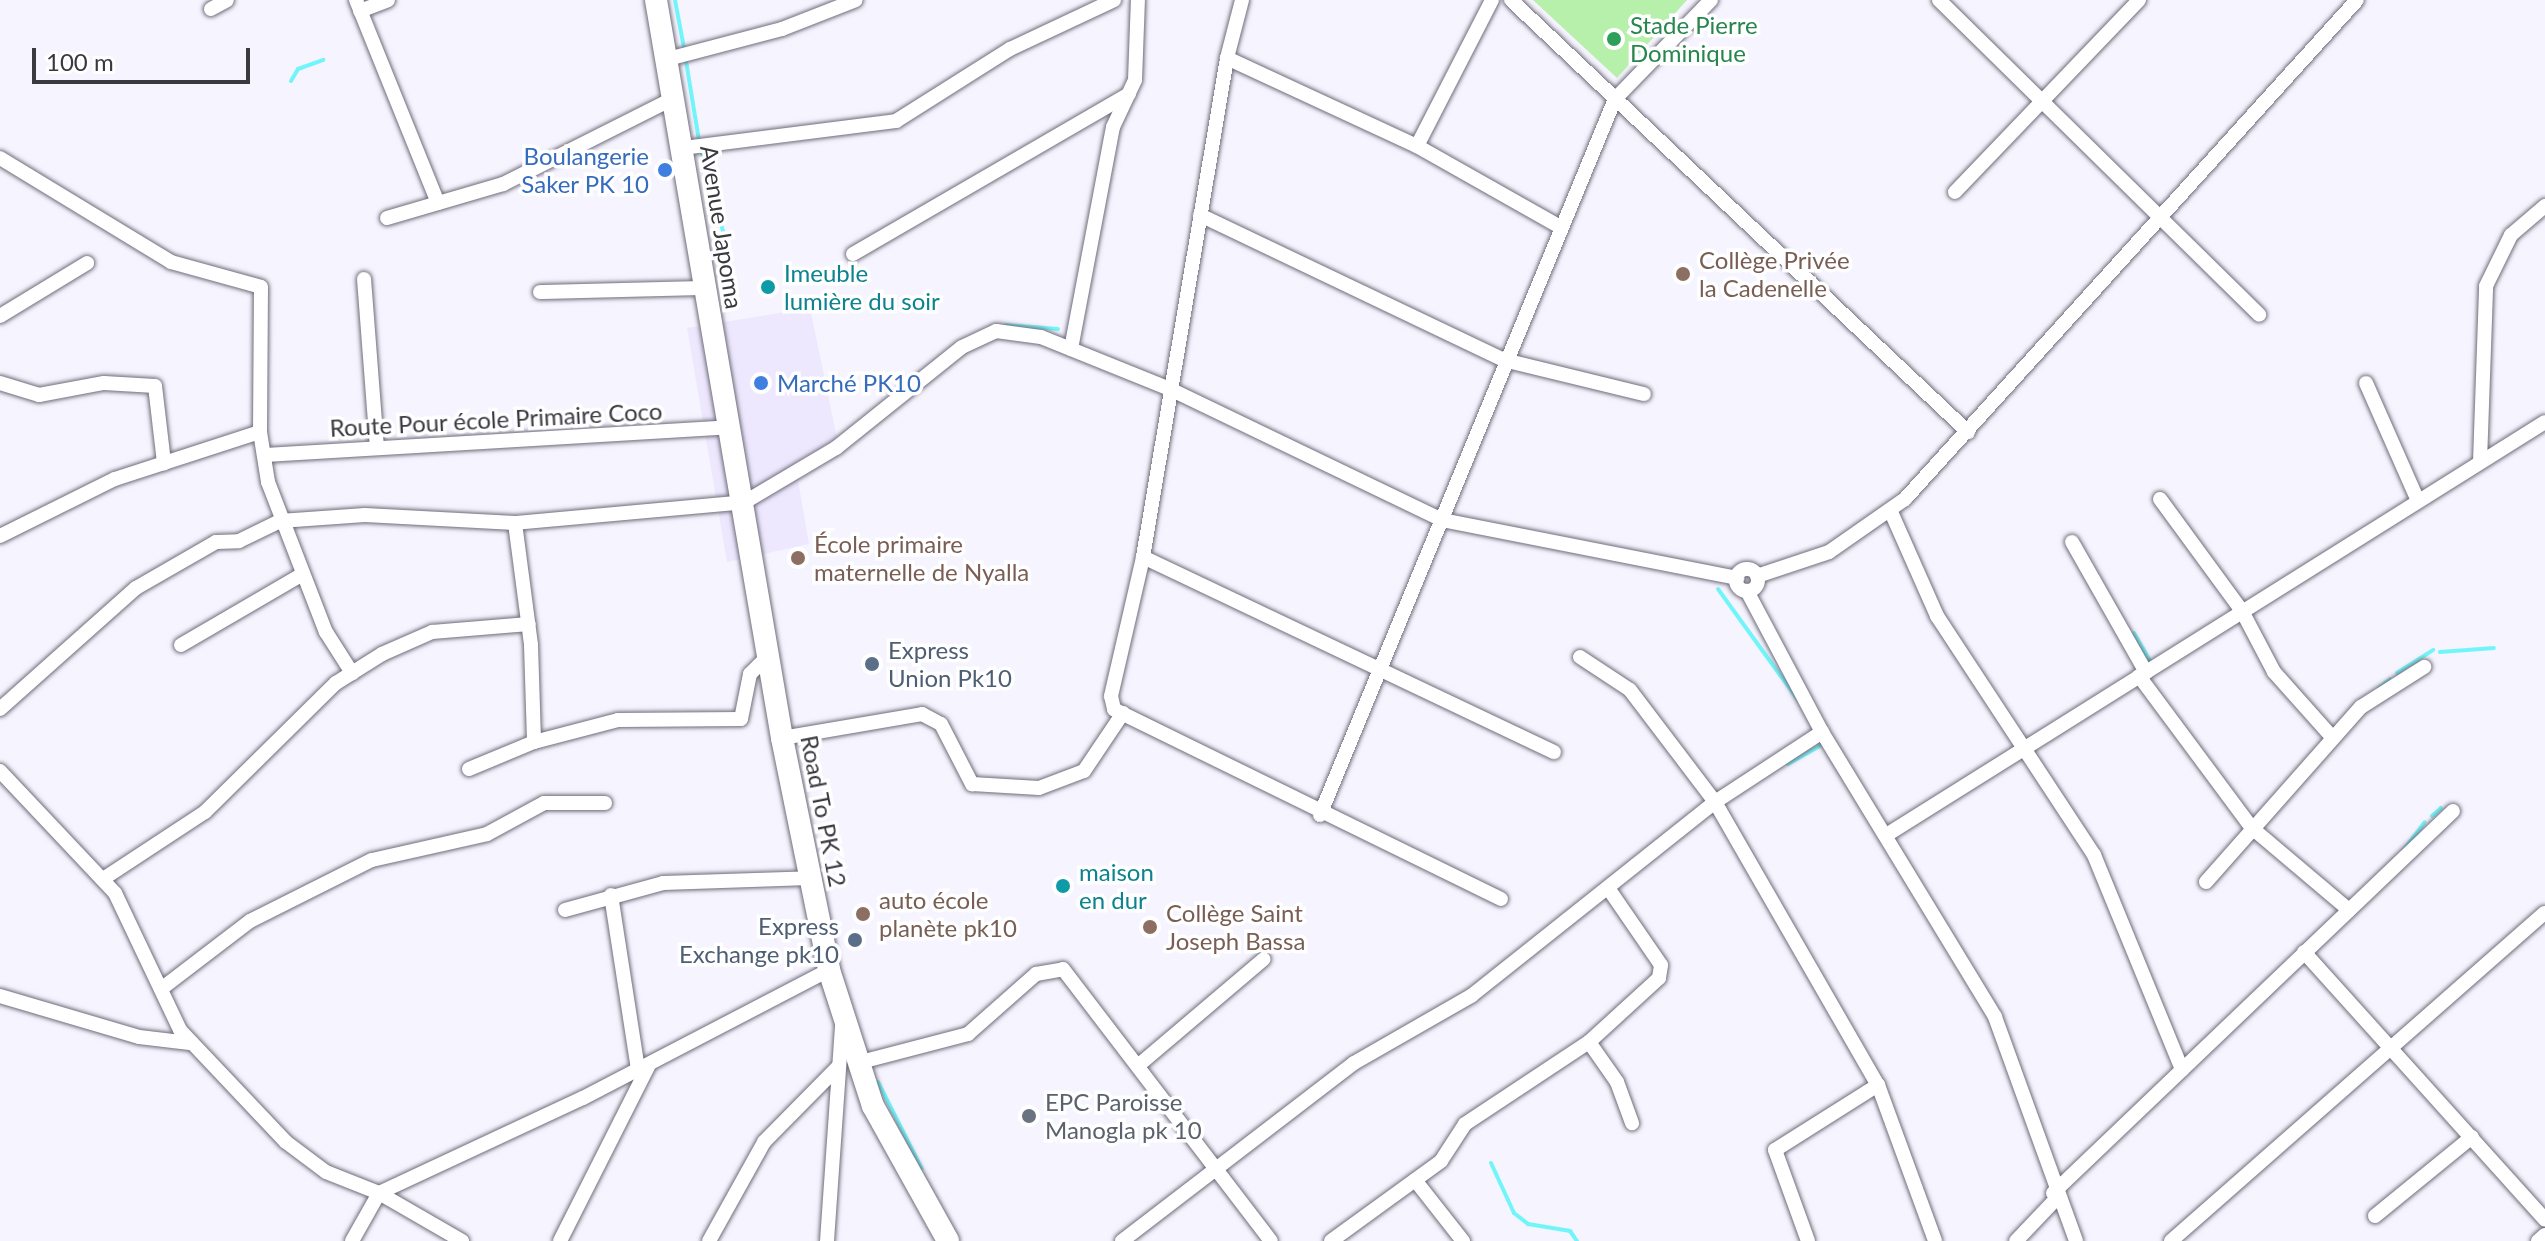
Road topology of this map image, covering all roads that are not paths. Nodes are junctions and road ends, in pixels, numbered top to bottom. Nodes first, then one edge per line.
1 (227, 0) edge
2 (388, 0) edge
3 (656, 0) edge
4 (856, 0) edge
5 (1114, 0) edge
6 (1138, 0) edge
7 (1242, 0) edge
8 (1492, 0) edge
9 (1511, 0) edge
10 (1711, 0) edge
11 (1939, 0) edge
12 (2139, 0) edge
13 (2357, 0) edge
14 (358, 5) edge
15 (1076, 6) edge
16 (211, 9) dead end
17 (1227, 58) junction
18 (664, 60) junction
19 (1132, 93) junction
20 (672, 99) junction
21 (1615, 99) junction
22 (2044, 100) junction
23 (1417, 146) junction
24 (683, 148) junction
25 (0, 158) edge
26 (1955, 192) dead end
27 (438, 203) junction
28 (2545, 206) edge
29 (1200, 215) junction
30 (387, 218) dead end
31 (2167, 218) junction
32 (1560, 227) junction
33 (853, 254) dead end
34 (87, 263) dead end
35 (364, 279) dead end
36 (705, 288) junction
37 (540, 292) dead end
38 (2259, 315) dead end
39 (0, 316) edge
40 (1071, 349) junction
41 (1504, 360) junction
42 (0, 383) edge
43 (2366, 383) dead end
44 (1170, 389) junction
45 (1644, 394) dead end
46 (2545, 422) edge
47 (731, 427) junction
48 (260, 432) junction
49 (1968, 432) junction
50 (377, 448) junction
51 (264, 455) junction
52 (2480, 462) junction
53 (164, 463) junction
54 (737, 463) joint
55 (2160, 499) dead end
56 (2418, 501) junction
57 (745, 502) junction
58 (1891, 512) junction
59 (1442, 520) junction
60 (280, 521) junction
61 (515, 523) junction
62 (0, 536) edge
63 (2072, 542) dead end
64 (1143, 557) junction
65 (303, 574) junction
66 (1757, 576) junction
67 (1737, 578) junction
68 (1747, 591) junction
69 (2242, 611) junction
70 (529, 624) junction
71 (181, 645) dead end
72 (769, 655) junction
73 (1580, 657) dead end
74 (2424, 667) dead end
75 (1381, 670) junction
76 (352, 673) junction
77 (2142, 674) junction
78 (0, 709) edge
79 (1123, 713) junction
80 (1822, 732) junction
81 (2332, 737) junction
82 (782, 738) junction
83 (534, 742) junction
84 (2023, 749) junction
85 (1554, 752) dead end
86 (469, 769) dead end
87 (0, 771) edge
88 (1715, 802) junction
89 (605, 803) dead end
90 (2453, 811) dead end
91 (1320, 815) junction
92 (2252, 828) junction
93 (1888, 834) junction
94 (810, 878) junction
95 (103, 879) junction
96 (2206, 882) dead end
97 (1608, 888) junction
98 (611, 895) junction
99 (1501, 899) dead end
100 (565, 910) dead end
101 (2349, 910) junction
102 (2545, 913) edge
103 (2304, 952) junction
104 (1264, 959) dead end
105 (829, 970) junction
106 (161, 989) junction
107 (0, 996) edge
108 (1589, 1042) junction
109 (190, 1043) junction
110 (2392, 1046) junction
111 (1140, 1064) junction
112 (848, 1065) junction
113 (644, 1067) junction
114 (2182, 1070) junction
115 (1878, 1085) junction
116 (1632, 1123) dead end
117 (2472, 1137) junction
118 (1212, 1172) junction
119 (1415, 1180) junction
120 (379, 1193) junction
121 (2055, 1196) junction
122 (2375, 1216) dead end
123 (2545, 1220) edge
124 (2545, 1235) edge
125 (352, 1241) edge
126 (462, 1241) edge
127 (560, 1241) edge
128 (709, 1241) edge
129 (827, 1241) edge
130 (948, 1241) edge
131 (1122, 1241) edge
132 (1271, 1241) edge
133 (1331, 1241) edge
134 (1463, 1241) edge
135 (1808, 1241) edge
136 (1935, 1241) edge
137 (2016, 1241) edge
138 (2076, 1241) edge
139 (2171, 1241) edge
140 (2538, 1241) edge

1 - 16 street
2 - 14 street
3 - 18 main road, Avenue Japoma
4 - 18 street
5 - 15 street
6 - 19 street
7 - 17 street
8 - 23 street
9 - 21 street
10 - 21 street
11 - 22 street
12 - 22 street
13 - 31 street
14 - 27 street
15 - 24 street
17 - 23 street
17 - 29 street
18 - 20 main road, Avenue Japoma
19 - 33 street
19 - 40 street
20 - 24 main road, Avenue Japoma
20 - 27 street
21 - 32 street
21 - 49 street
22 - 26 street
22 - 31 street
23 - 32 street
24 - 36 main road, Avenue Japoma
25 - 48 street
27 - 30 street
28 - 52 street
29 - 41 street
29 - 44 street
31 - 38 street
31 - 49 street
32 - 41 street
34 - 39 street
35 - 50 street
36 - 37 street
36 - 47 main road, Avenue Japoma
40 - 44 street
40 - 57 street
41 - 45 street
41 - 59 street
42 - 53 street
43 - 56 street
44 - 59 street
44 - 64 street
46 - 52 street
47 - 50 street, Route Pour école Primaire Coco
47 - 54 main road, Avenue Japoma
48 - 51 street
48 - 53 street
49 - 58 street
50 - 51 street, Route Pour école Primaire Coco
51 - 60 street
52 - 56 street
53 - 62 street
54 - 57 main road, Road To PK 12
55 - 69 street
56 - 69 street
57 - 61 street
57 - 72 main road, Road To PK 12
58 - 66 street
58 - 84 street
59 - 67 street
59 - 75 street
60 - 61 street
60 - 65 street
60 - 78 street
61 - 70 street
63 - 77 street
64 - 75 street
64 - 79 street
65 - 71 street
65 - 76 street
66 - 67 street
66 - 68 street
67 - 68 street
68 - 80 street
69 - 77 street
69 - 81 street
70 - 76 street
70 - 83 street
72 - 82 main road, Road To PK 12
72 - 83 street
73 - 88 street
74 - 81 street
75 - 85 street
75 - 91 street
76 - 95 street
77 - 84 street
77 - 92 street
79 - 82 street
79 - 91 street
80 - 88 street
80 - 93 street
81 - 92 street
82 - 94 main road, Road To PK 12
83 - 86 street
84 - 93 street
84 - 114 street
87 - 95 street
88 - 97 street
88 - 115 street
89 - 106 street
90 - 101 street
91 - 99 street
92 - 96 street
92 - 101 street
93 - 121 street
94 - 98 street
94 - 105 main road, Road To PK 12
95 - 106 street
97 - 108 street
97 - 118 street
98 - 100 street
98 - 113 street
101 - 103 street
102 - 110 street
103 - 110 street
103 - 114 street
104 - 111 street
105 - 112 main road, Road To PK 12
105 - 113 street
106 - 109 street
107 - 109 street
108 - 116 street
108 - 119 street
109 - 120 street
110 - 117 street
110 - 139 street
111 - 112 street
111 - 118 street
112 - 128 street
112 - 129 street
112 - 130 main road, Road To PK 12
113 - 120 street
113 - 127 street
114 - 121 street
115 - 135 street
115 - 136 street
117 - 122 street
117 - 123 street
118 - 131 street
118 - 132 street
119 - 133 street
119 - 134 street
120 - 125 street
120 - 126 street
121 - 137 street
121 - 138 street
124 - 140 street

